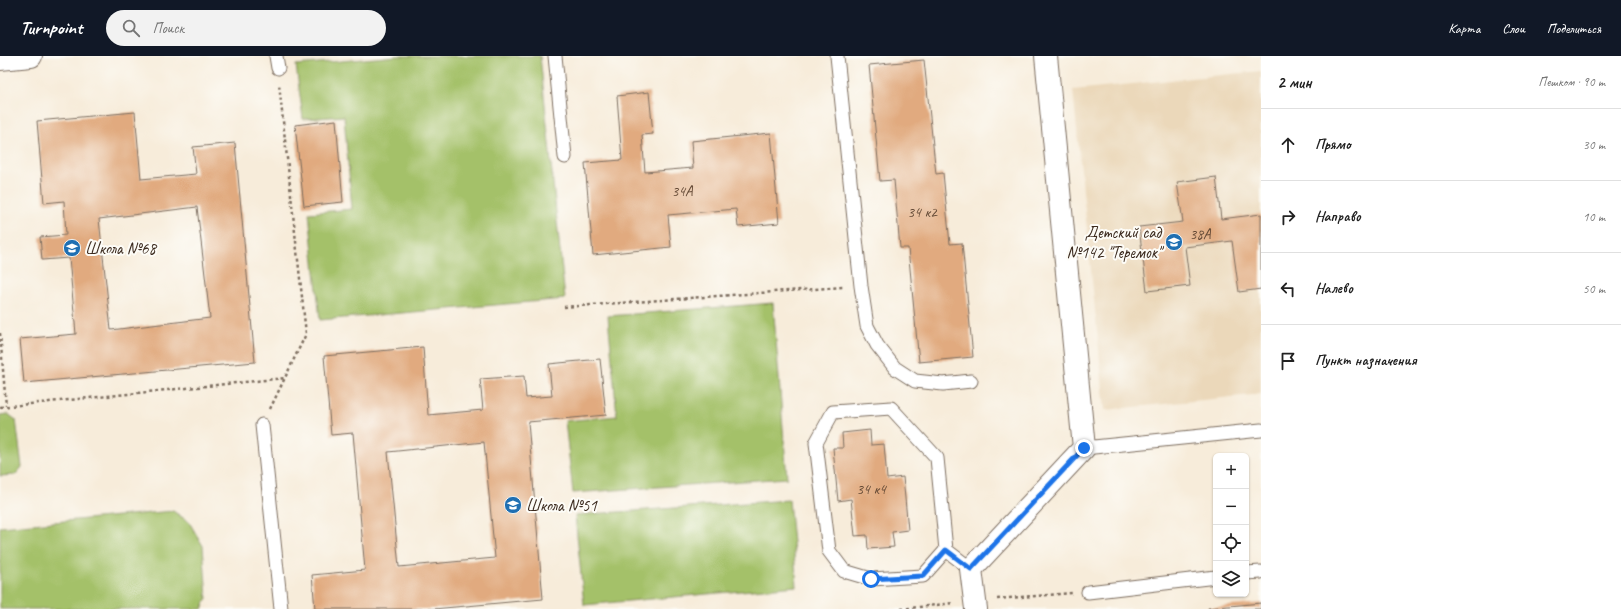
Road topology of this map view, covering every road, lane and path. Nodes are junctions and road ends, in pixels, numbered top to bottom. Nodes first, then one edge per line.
1 (31, 56) edge
2 (555, 56) edge
3 (837, 56) edge
4 (1046, 56) edge
5 (0, 59) edge
6 (277, 62) edge
7 (565, 157) dead end
8 (861, 286) junction
9 (564, 307) dead end
10 (0, 333) edge
11 (285, 378) junction
12 (972, 381) dead end
13 (6, 406) junction
14 (0, 407) edge
15 (262, 426) joint
16 (1261, 430) edge
17 (1084, 448) junction
18 (946, 550) junction
19 (971, 569) junction
20 (1261, 572) edge
21 (1249, 574) edge
22 (1213, 577) edge
23 (1088, 592) joint
24 (976, 605) edge
25 (281, 609) edge
26 (901, 609) edge

1 - 5 street
2 - 7 lane
3 - 8 lane
4 - 17 street
6 - 11 path
8 - 9 path
8 - 12 lane
10 - 13 path
11 - 13 path
11 - 15 path
13 - 14 path
15 - 25 lane
16 - 17 lane
17 - 19 street
18 - 18 lane
18 - 19 lane
19 - 24 street
20 - 21 lane
22 - 23 lane
23 - 24 path
24 - 26 path

